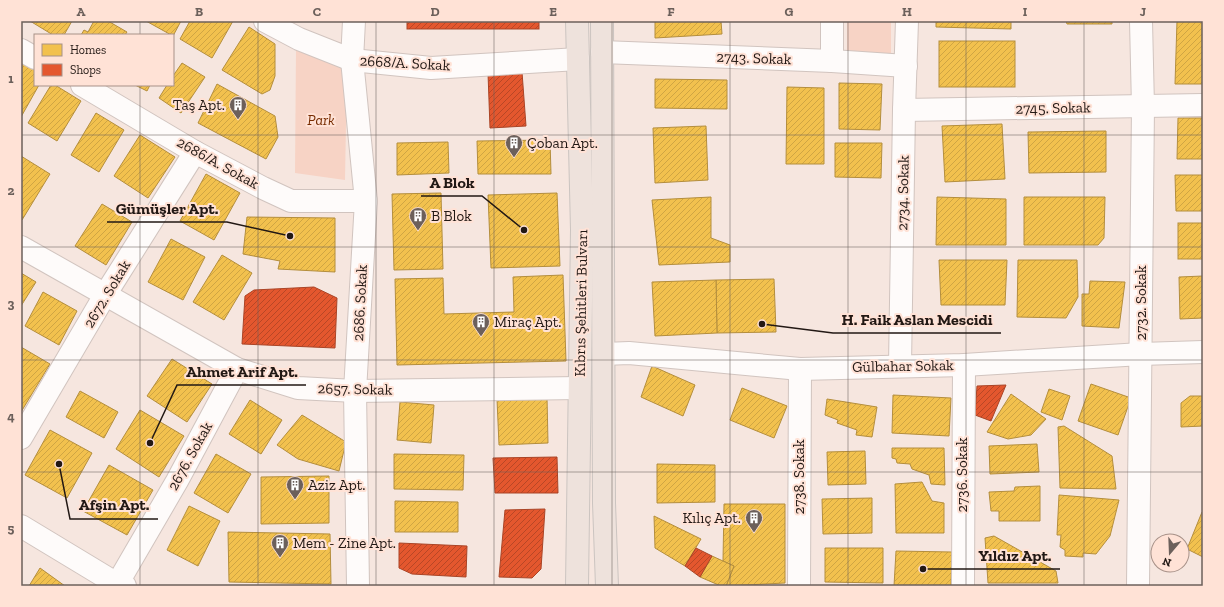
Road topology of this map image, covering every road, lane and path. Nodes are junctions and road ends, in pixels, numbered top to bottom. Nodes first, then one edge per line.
1 (265, 21) edge
2 (354, 21) edge
3 (577, 21) edge
4 (602, 21) edge
5 (832, 21) edge
6 (907, 21) edge
7 (1141, 21) edge
8 (21, 50) edge
9 (602, 52) junction
10 (34, 57) edge
11 (578, 59) junction
12 (352, 60) junction
13 (832, 61) junction
14 (906, 66) junction
15 (84, 86) edge
16 (1203, 105) edge
17 (1143, 107) junction
18 (904, 110) junction
19 (196, 152) junction
20 (366, 201) junction
21 (21, 247) edge
22 (105, 295) junction
23 (1203, 352) edge
24 (604, 354) junction
25 (1141, 354) junction
26 (964, 365) junction
27 (900, 366) junction
28 (237, 369) junction
29 (800, 369) junction
30 (579, 388) junction
31 (355, 391) junction
32 (21, 438) edge
33 (21, 526) edge
34 (119, 585) edge
35 (358, 586) edge
36 (577, 586) edge
37 (607, 586) edge
38 (799, 586) edge
39 (963, 586) edge
40 (1138, 586) edge

1 - 12 street, 2668/A. Sokak
2 - 12 street, 2686. Sokak
3 - 11 main road, Kıbrıs Şehitleri Bulvarı
4 - 9 main road, Kıbrıs Şehitleri Bulvarı
5 - 13 street
6 - 14 street, 2734. Sokak
7 - 17 street, 2732. Sokak
8 - 10 street
9 - 13 street, 2743. Sokak
9 - 24 main road, Kıbrıs Şehitleri Bulvarı
11 - 12 street, 2668/A. Sokak
11 - 30 main road, Kıbrıs Şehitleri Bulvarı
12 - 20 street, 2686. Sokak
13 - 14 street, 2743. Sokak
14 - 18 street, 2734. Sokak
15 - 19 street, 2686/A. Sokak
16 - 17 street, 2745. Sokak
17 - 18 street, 2745. Sokak
17 - 25 street, 2732. Sokak
18 - 27 street, 2734. Sokak
19 - 20 street, 2686/A. Sokak
19 - 22 street, 2672. Sokak
20 - 31 street, 2686. Sokak
21 - 22 street, 2657. Sokak
22 - 28 street, 2657. Sokak
22 - 32 street, 2672. Sokak
23 - 25 street, Gülbahar Sokak
24 - 29 street, Gülbahar Sokak
24 - 37 main road, Kıbrıs Şehitleri Bulvarı
25 - 26 street, Gülbahar Sokak
25 - 40 street, 2732. Sokak
26 - 27 street, Gülbahar Sokak
26 - 39 street, 2736. Sokak
27 - 29 street, Gülbahar Sokak
28 - 31 street, 2657. Sokak
28 - 34 street, 2676. Sokak
29 - 38 street, 2738. Sokak
30 - 31 street, 2657. Sokak
30 - 36 main road, Kıbrıs Şehitleri Bulvarı
31 - 35 street, 2686. Sokak
33 - 34 street

